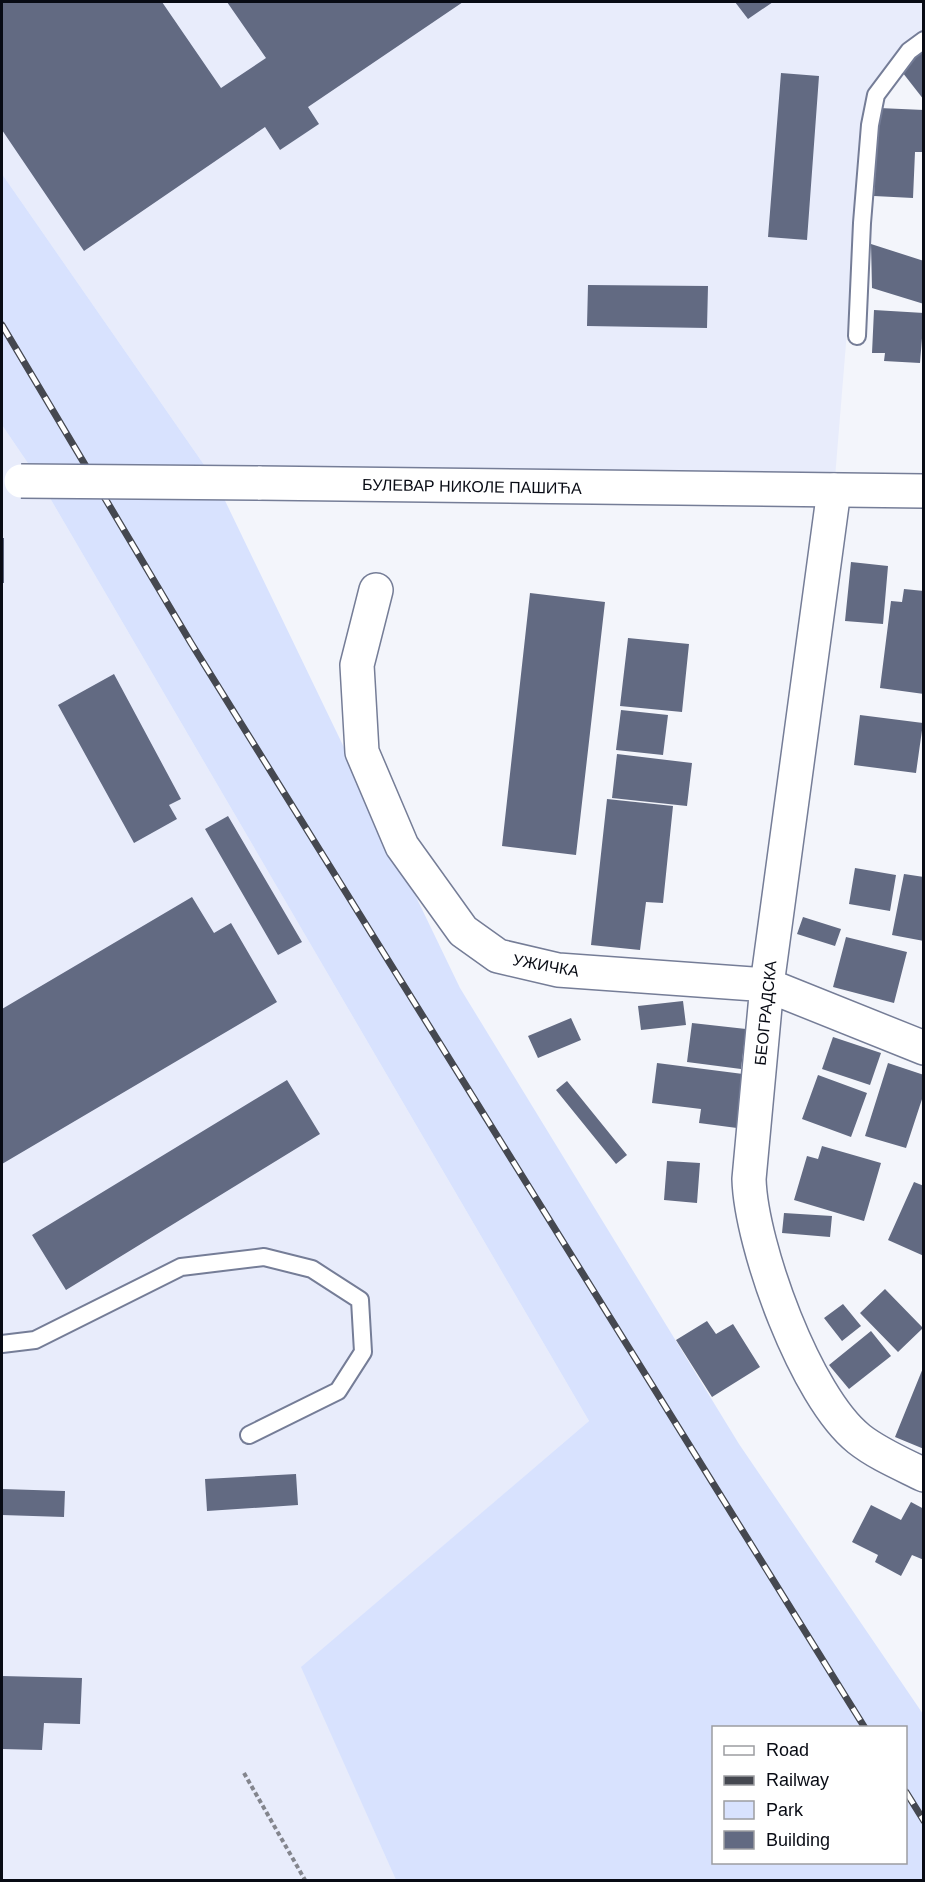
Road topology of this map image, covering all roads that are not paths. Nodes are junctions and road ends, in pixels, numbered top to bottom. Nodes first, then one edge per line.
1 (924, 40) edge
2 (857, 336) dead end
3 (11, 481) edge
4 (834, 490) junction
5 (924, 491) edge
6 (376, 590) dead end
7 (767, 985) junction
8 (924, 1048) edge
9 (2, 1344) edge
10 (249, 1435) dead end
11 (924, 1475) edge

1 - 2 lane
3 - 4 street, БУЛЕВАР НИКОЛЕ ПАШИЋА, bridge
4 - 5 street, БУЛЕВАР НИКОЛЕ ПАШИЋА
4 - 7 street, БЕОГРАДСКА
6 - 7 street, УЖИЧКА
7 - 8 street, УЖИЧКА
7 - 11 street, БЕОГРАДСКА
9 - 10 lane

